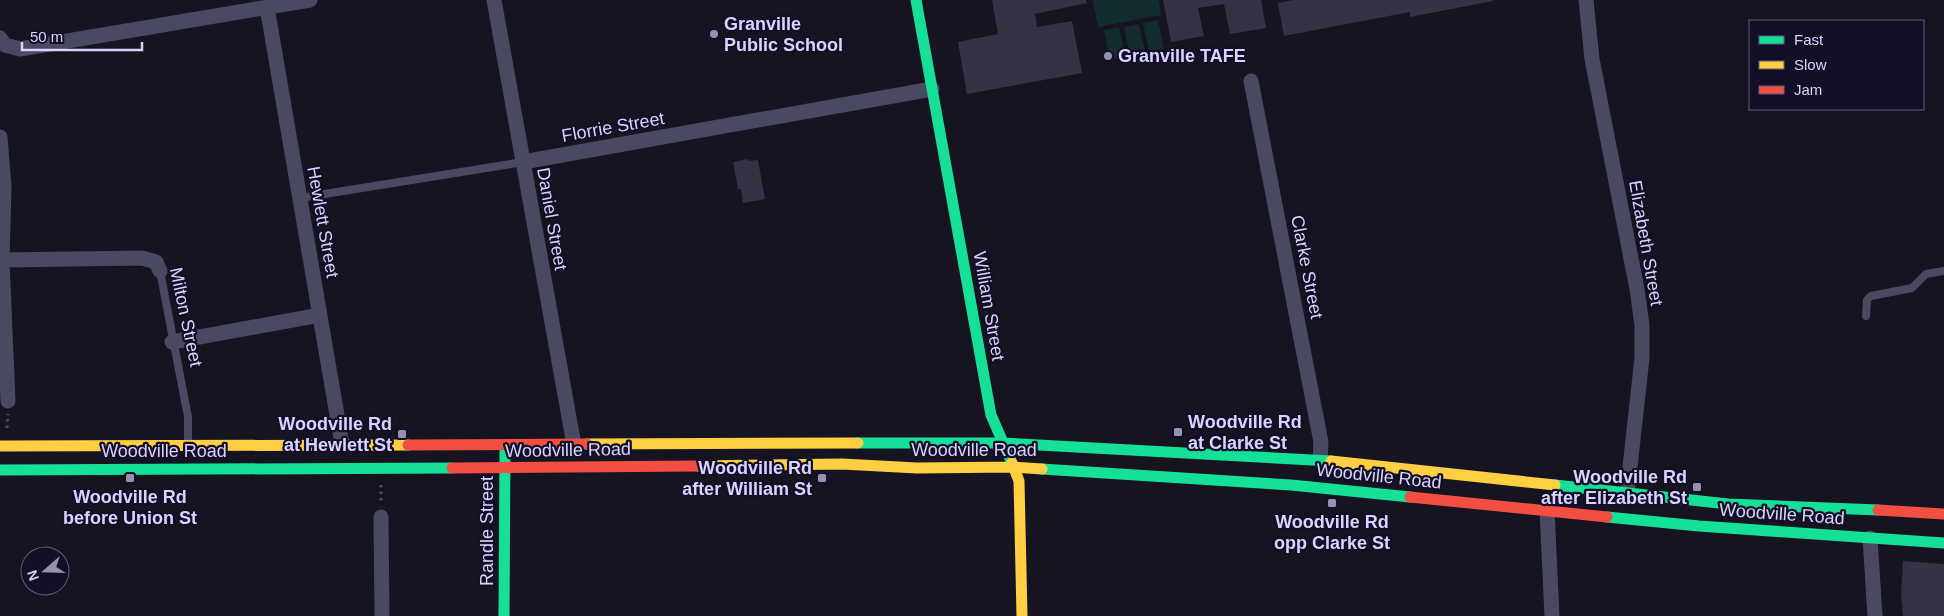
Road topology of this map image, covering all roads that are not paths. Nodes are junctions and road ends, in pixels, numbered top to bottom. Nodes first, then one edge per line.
1 (310, 0) edge
2 (494, 0) edge
3 (916, 0) edge
4 (1586, 0) edge
5 (241, 6) edge
6 (268, 7) junction
7 (0, 38) edge
8 (1252, 81) dead end
9 (932, 89) junction
10 (0, 137) edge
11 (523, 162) junction
12 (300, 198) junction
13 (1, 260) edge
14 (160, 271) joint
15 (1944, 271) edge
16 (320, 315) junction
17 (1866, 316) dead end
18 (172, 342) junction
19 (8, 401) dead end
20 (1003, 443) junction
21 (342, 444) junction
22 (188, 445) junction
23 (505, 445) junction
24 (574, 445) junction
25 (0, 446) edge
26 (1320, 460) junction
27 (1014, 466) junction
28 (505, 468) junction
29 (0, 470) edge
30 (1626, 494) junction
31 (1547, 510) junction
32 (1944, 514) edge
33 (381, 517) dead end
34 (1870, 538) junction
35 (1944, 543) edge
36 (382, 616) edge
37 (504, 616) edge
38 (1022, 616) edge
39 (1552, 616) edge
40 (1875, 616) edge

1 - 6 street
2 - 11 street, Daniel Street
3 - 9 main road, William Street
4 - 30 street, Elizabeth Street
5 - 6 street
5 - 7 street
6 - 12 street, Hewlett Street
8 - 26 street, Clarke Street
9 - 11 street, Florrie Street
9 - 20 main road, William Street
10 - 13 street
11 - 12 lane, Florrie Street
11 - 24 street, Daniel Street
12 - 16 street, Hewlett Street
13 - 14 street, Milton Street
13 - 19 street
14 - 18 lane, Milton Street
15 - 17 lane
16 - 18 street
16 - 21 street, Hewlett Street
18 - 22 lane, Milton Street
20 - 24 main road, Woodville Road
20 - 26 main road, Woodville Road
20 - 27 main road, William Street
21 - 22 main road, Woodville Road
21 - 23 main road, Woodville Road
22 - 25 main road, Woodville Road
23 - 24 main road, Woodville Road
23 - 28 main road, Randle Street
26 - 30 main road, Woodville Road
27 - 28 main road, Woodville Road
27 - 31 main road, Woodville Road
27 - 38 main road, William Street
28 - 29 main road, Woodville Road
28 - 37 main road, Randle Street
30 - 32 main road, Woodville Road
31 - 34 main road, Woodville Road
31 - 39 street
33 - 36 street
34 - 35 main road, Woodville Road
34 - 40 street

